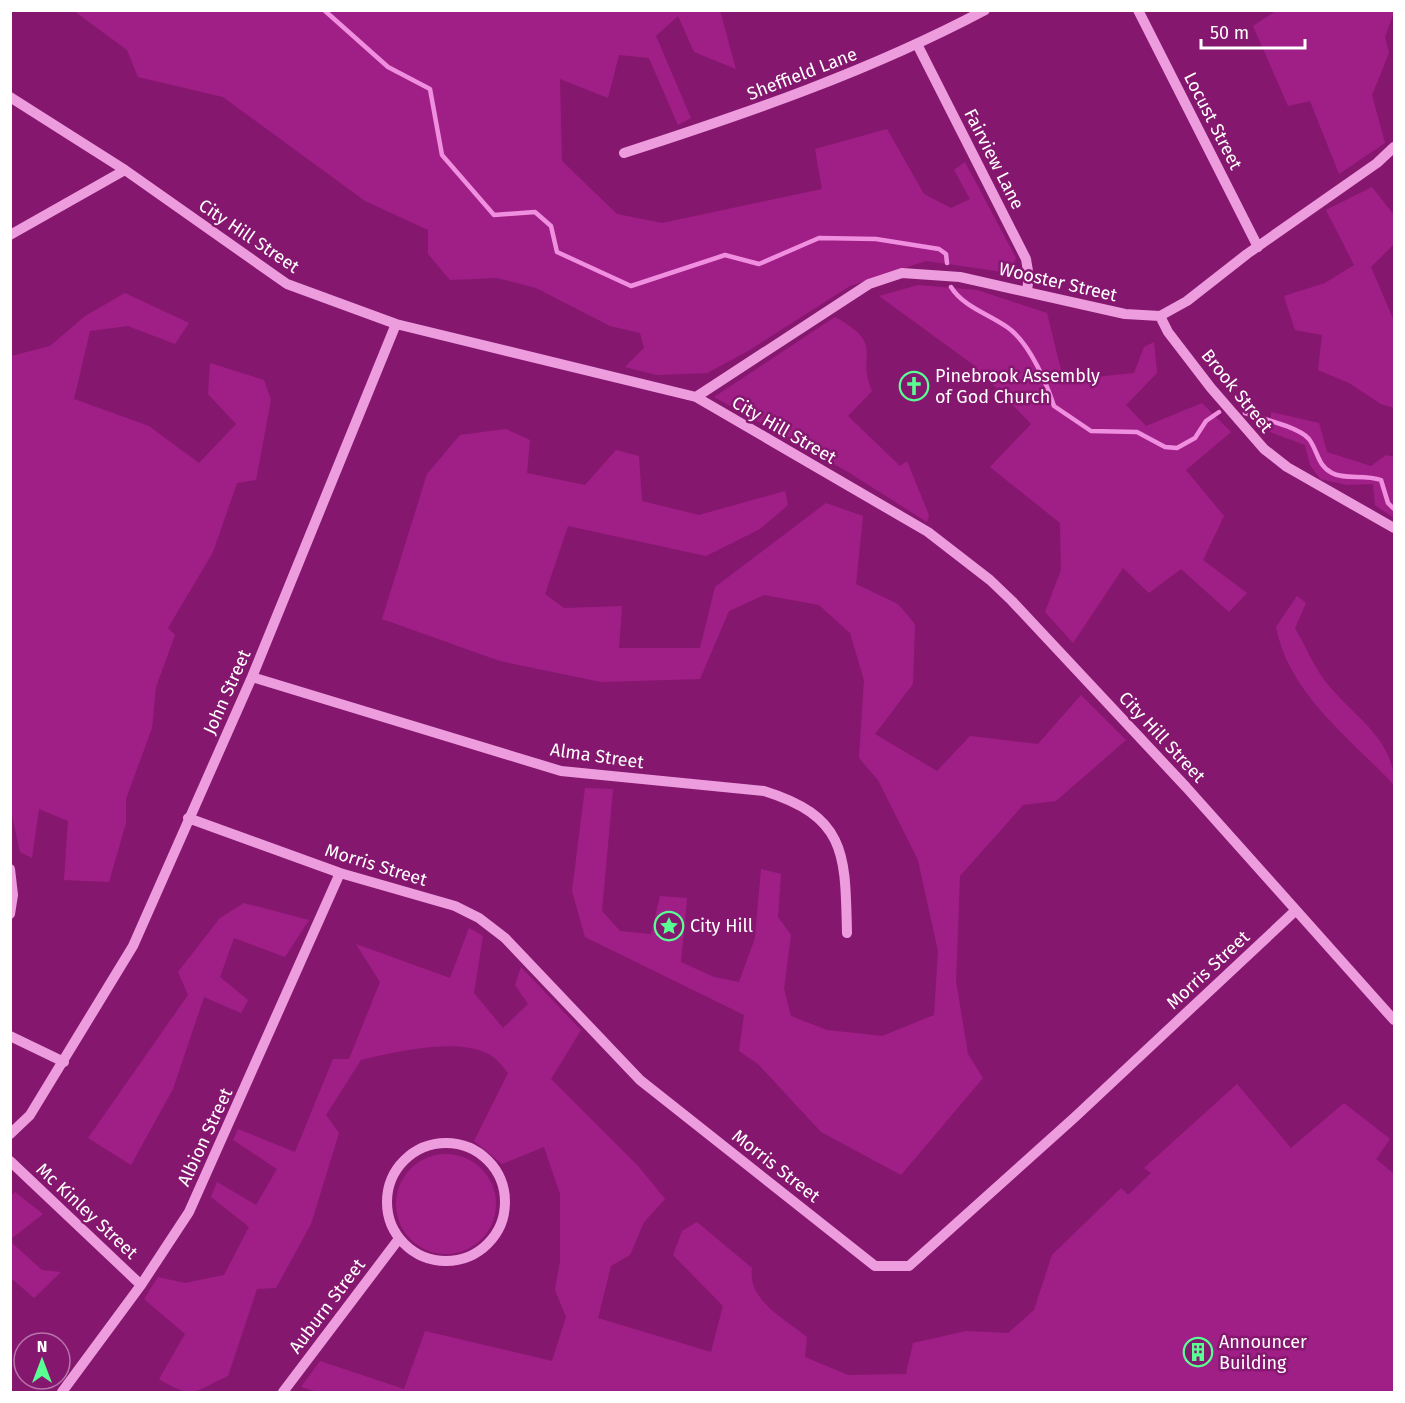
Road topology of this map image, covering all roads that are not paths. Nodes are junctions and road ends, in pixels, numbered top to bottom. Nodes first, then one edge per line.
1 (985, 10) edge
2 (1138, 10) edge
3 (918, 46) junction
4 (10, 98) edge
5 (1395, 147) edge
6 (624, 153) dead end
7 (125, 170) junction
8 (10, 235) edge
9 (1258, 247) junction
10 (1027, 290) junction
11 (1160, 316) junction
12 (396, 324) junction
13 (696, 397) junction
14 (1395, 528) edge
15 (252, 677) junction
16 (188, 818) junction
17 (10, 869) edge
18 (340, 873) junction
19 (1295, 911) junction
20 (10, 914) edge
21 (847, 933) dead end
22 (1395, 1020) edge
23 (10, 1036) edge
24 (64, 1062) junction
25 (10, 1134) edge
26 (10, 1161) edge
27 (398, 1240) junction
28 (141, 1285) junction
29 (62, 1392) edge
30 (283, 1392) edge

1 - 3 street, Sheffield Lane
2 - 9 street, Locust Street
3 - 6 street, Sheffield Lane
3 - 10 street, Fairview Lane
4 - 7 street, City Hill Street
5 - 9 street
7 - 8 street
7 - 12 street, City Hill Street
9 - 11 street
10 - 11 street, Wooster Street
10 - 13 street, Wooster Street
11 - 14 street, Brook Street
12 - 13 street, City Hill Street
12 - 15 street, John Street
13 - 19 street, City Hill Street
15 - 16 street, John Street
15 - 21 street, Alma Street
16 - 18 street, Morris Street
16 - 24 street, John Street
17 - 20 street
18 - 19 street, Morris Street
18 - 28 street, Albion Street
19 - 22 street, City Hill Street
23 - 24 street
24 - 25 street, John Street
26 - 28 street, Mc Kinley Street
27 - 27 street
27 - 30 street, Auburn Street
28 - 29 street, Albion Street

